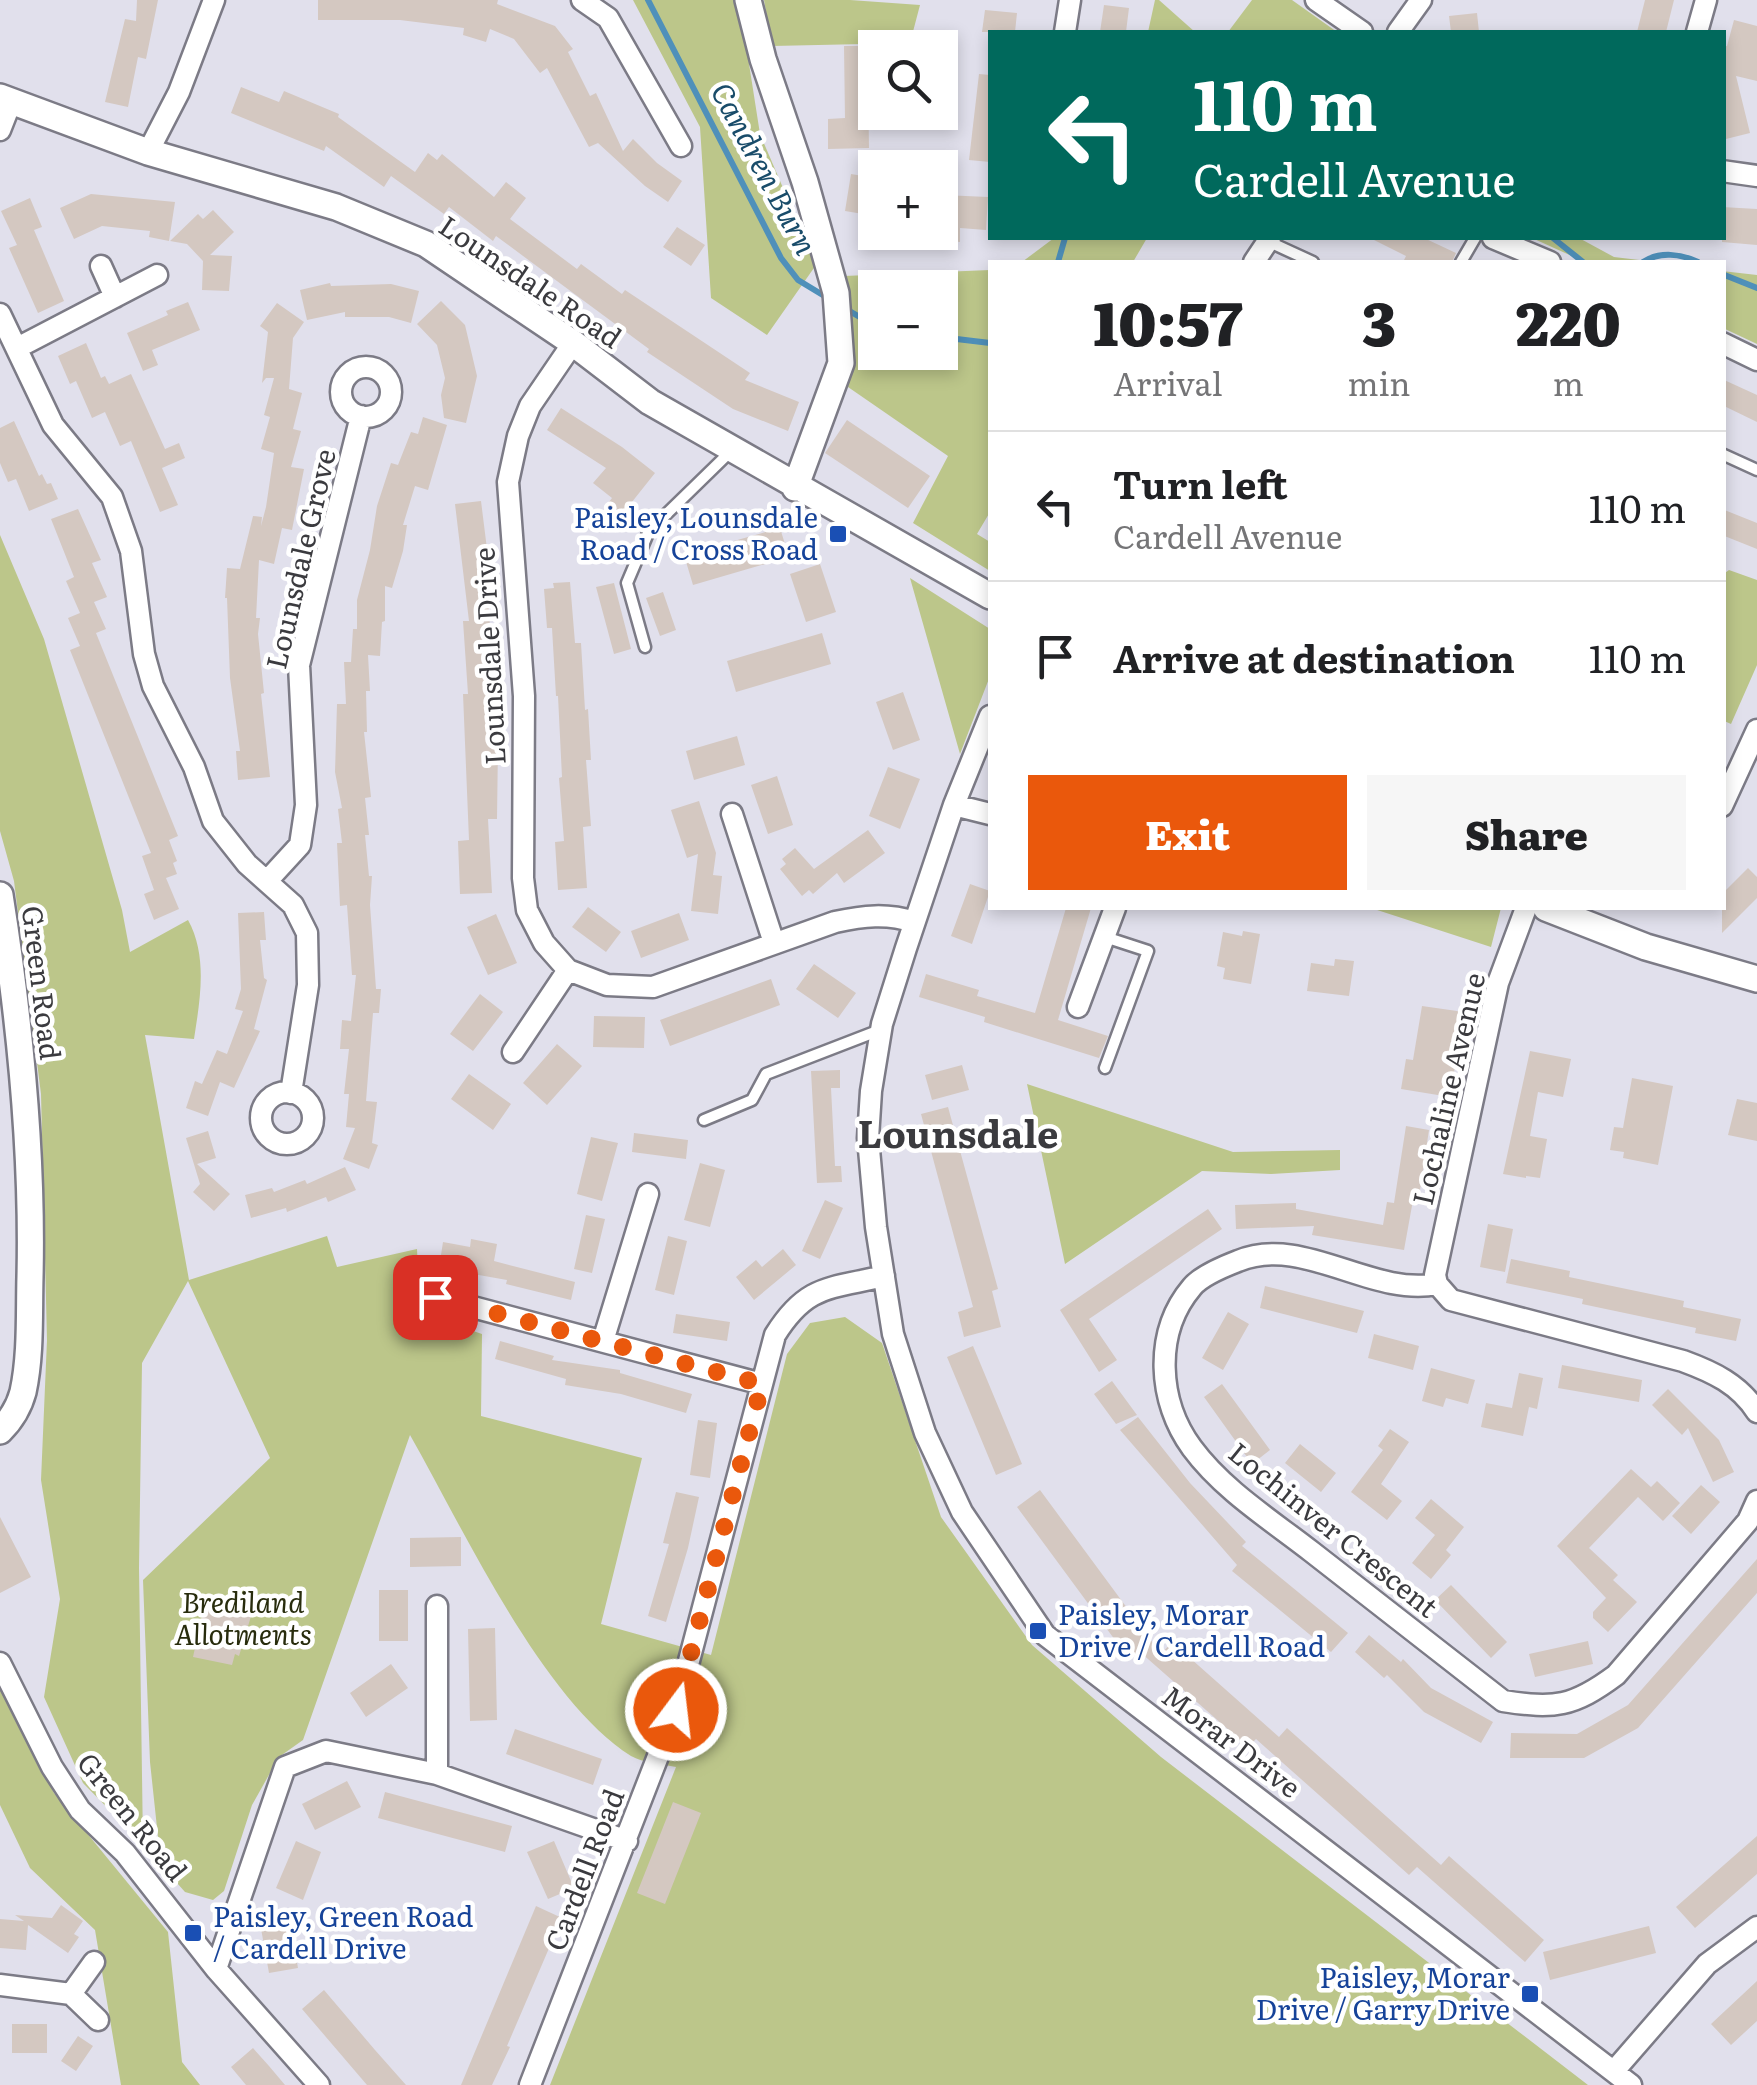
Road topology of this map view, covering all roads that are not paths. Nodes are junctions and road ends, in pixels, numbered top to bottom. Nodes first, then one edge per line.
1 (214, 0) edge
2 (582, 0) edge
3 (748, 0) edge
4 (1070, 0) edge
5 (1316, 0) edge
6 (1422, 0) edge
7 (1706, 0) edge
8 (1065, 30) edge
9 (1359, 30) edge
10 (1400, 30) edge
11 (1698, 30) edge
12 (6, 100) edge
13 (0, 130) edge
14 (681, 146) dead end
15 (148, 152) junction
16 (1726, 172) edge
17 (1757, 176) edge
18 (1271, 240) edge
19 (1498, 240) edge
20 (1310, 260) edge
21 (1545, 260) edge
22 (101, 266) dead end
23 (157, 276) dead end
24 (115, 297) junction
25 (0, 314) edge
26 (573, 343) junction
27 (1726, 346) edge
28 (17, 348) junction
29 (1757, 360) edge
30 (361, 416) dead end
31 (731, 451) junction
32 (1726, 456) edge
33 (1757, 470) edge
34 (795, 488) junction
35 (988, 595) edge
36 (645, 647) dead end
37 (988, 721) edge
38 (1757, 730) edge
39 (1726, 797) edge
40 (954, 805) junction
41 (732, 814) dead end
42 (988, 814) edge
43 (266, 881) junction
44 (0, 895) edge
45 (1114, 910) edge
46 (1525, 910) edge
47 (1551, 910) edge
48 (914, 922) junction
49 (1104, 936) junction
50 (774, 943) junction
51 (568, 970) junction
52 (1757, 979) edge
53 (1078, 1007) dead end
54 (881, 1029) junction
55 (512, 1052) dead end
56 (11, 1057) edge
57 (1106, 1068) dead end
58 (291, 1093) dead end
59 (704, 1120) dead end
60 (648, 1194) dead end
61 (884, 1276) junction
62 (1438, 1284) junction
63 (435, 1297) dead end
64 (604, 1341) junction
65 (762, 1384) junction
66 (1757, 1412) edge
67 (0, 1432) edge
68 (1757, 1501) edge
69 (437, 1606) dead end
70 (0, 1664) edge
71 (437, 1774) junction
72 (626, 1841) junction
73 (1757, 1928) edge
74 (94, 1962) dead end
75 (216, 1969) junction
76 (0, 1985) edge
77 (71, 1994) junction
78 (98, 2020) dead end
79 (1614, 2070) junction
80 (318, 2085) edge
81 (530, 2085) edge
82 (1630, 2085) edge

1 - 15 street
2 - 14 street
3 - 34 street
4 - 8 street
5 - 9 street
6 - 10 street
7 - 11 street
12 - 13 street
12 - 15 street, Lounsdale Road
15 - 26 street, Lounsdale Road
16 - 17 street
18 - 20 lane
19 - 21 street
22 - 24 street
23 - 24 street
24 - 28 street
25 - 28 street
26 - 31 street, Lounsdale Road
26 - 51 street, Lounsdale Drive
27 - 29 street
28 - 43 street
30 - 43 street, Lounsdale Grove
31 - 34 street, Lounsdale Road
31 - 36 lane
32 - 33 lane
34 - 35 street, Lounsdale Road
37 - 40 street
38 - 39 street
40 - 42 street
40 - 48 street
41 - 50 street
43 - 58 street
44 - 56 street, Green Road
45 - 49 street
46 - 62 street, Lochaline Avenue
47 - 52 street
48 - 50 street
48 - 54 street, Morar Drive
49 - 53 street
49 - 57 lane
50 - 51 street
51 - 55 street
54 - 59 lane
54 - 61 street, Morar Drive
56 - 67 street, Green Road
60 - 64 street
61 - 65 street, Cardell Road
61 - 79 street, Morar Drive
62 - 66 street, Lochinver Crescent
62 - 68 street, Lochinver Crescent
63 - 64 street
64 - 65 street
65 - 72 street, Cardell Road
69 - 71 street
70 - 75 street, Green Road
71 - 72 street
71 - 75 street
72 - 81 street, Cardell Road
73 - 79 street
74 - 77 street
75 - 80 street, Green Road
76 - 77 street
77 - 78 street
79 - 82 street, Morar Drive

